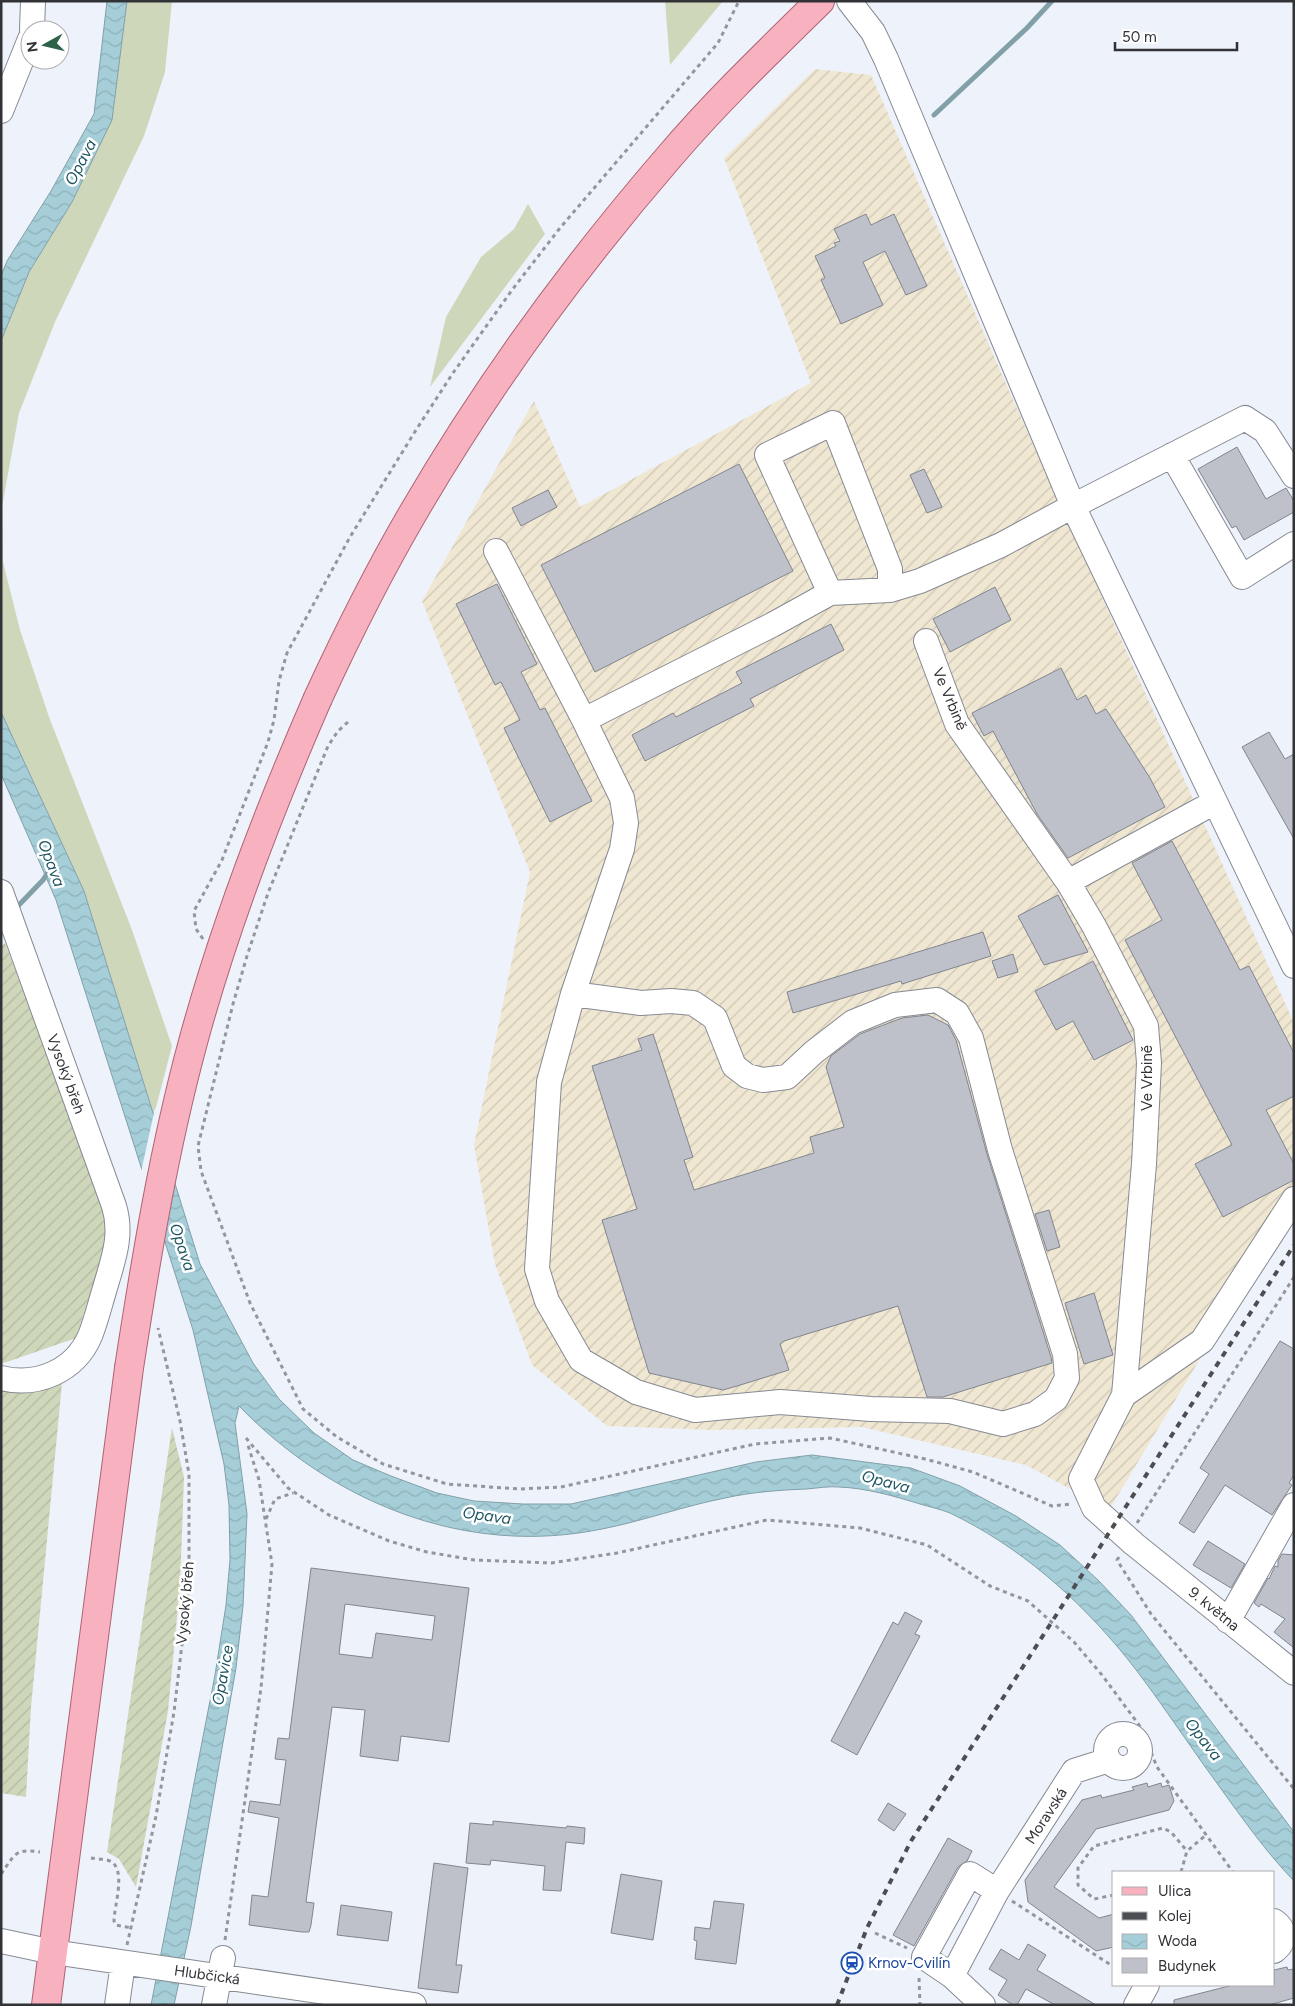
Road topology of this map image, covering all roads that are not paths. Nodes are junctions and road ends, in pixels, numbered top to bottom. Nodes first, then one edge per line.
1 (33, 1) edge
2 (820, 1) edge
3 (849, 1) edge
4 (32, 20) edge
5 (20, 63) edge
6 (1, 110) edge
7 (1172, 455) junction
8 (1294, 476) edge
9 (1073, 506) junction
10 (1294, 544) edge
11 (496, 551) dead end
12 (890, 590) junction
13 (830, 593) junction
14 (926, 641) dead end
15 (584, 720) junction
16 (1215, 802) junction
17 (1068, 882) junction
18 (1, 892) edge
19 (1294, 966) edge
20 (573, 994) junction
21 (1294, 1200) edge
22 (1, 1378) edge
23 (1124, 1395) junction
24 (1294, 1505) edge
25 (1131, 1541) joint
26 (1228, 1621) junction
27 (1294, 1673) edge
28 (1137, 1733) road end
29 (997, 1891) junction
30 (1275, 1922) edge
31 (1, 1941) edge
32 (1275, 1950) edge
33 (53, 1952) junction
34 (128, 1964) junction
35 (216, 1969) junction
36 (952, 1976) junction
37 (1146, 1986) edge
38 (46, 2005) edge
39 (117, 2005) edge
40 (214, 2005) edge
41 (414, 2005) edge
42 (983, 2005) edge
43 (1136, 2005) edge

1 - 4 street
2 - 33 main road, bridge
3 - 9 street
5 - 6 street
7 - 8 street
7 - 9 street
7 - 10 street
9 - 12 street
9 - 16 street
11 - 15 street
12 - 13 street
12 - 13 street
13 - 15 street
14 - 17 street, Ve Vrbině
15 - 20 street
16 - 17 street
16 - 19 street
17 - 23 street, Ve Vrbině
18 - 22 street, Vysoký břeh
20 - 20 street
21 - 23 street
23 - 25 street, Ve Vrbině
24 - 26 street
25 - 26 street, 9. května
26 - 27 street, 9. května
28 - 29 street, Moravská
29 - 36 street, Moravská
29 - 36 street
30 - 32 street
31 - 33 street, Hlubčická
33 - 34 street, Hlubčická
33 - 38 main road
34 - 35 street, Hlubčická
34 - 39 street
35 - 40 street
35 - 41 street, Hlubčická
36 - 42 street
37 - 43 street

